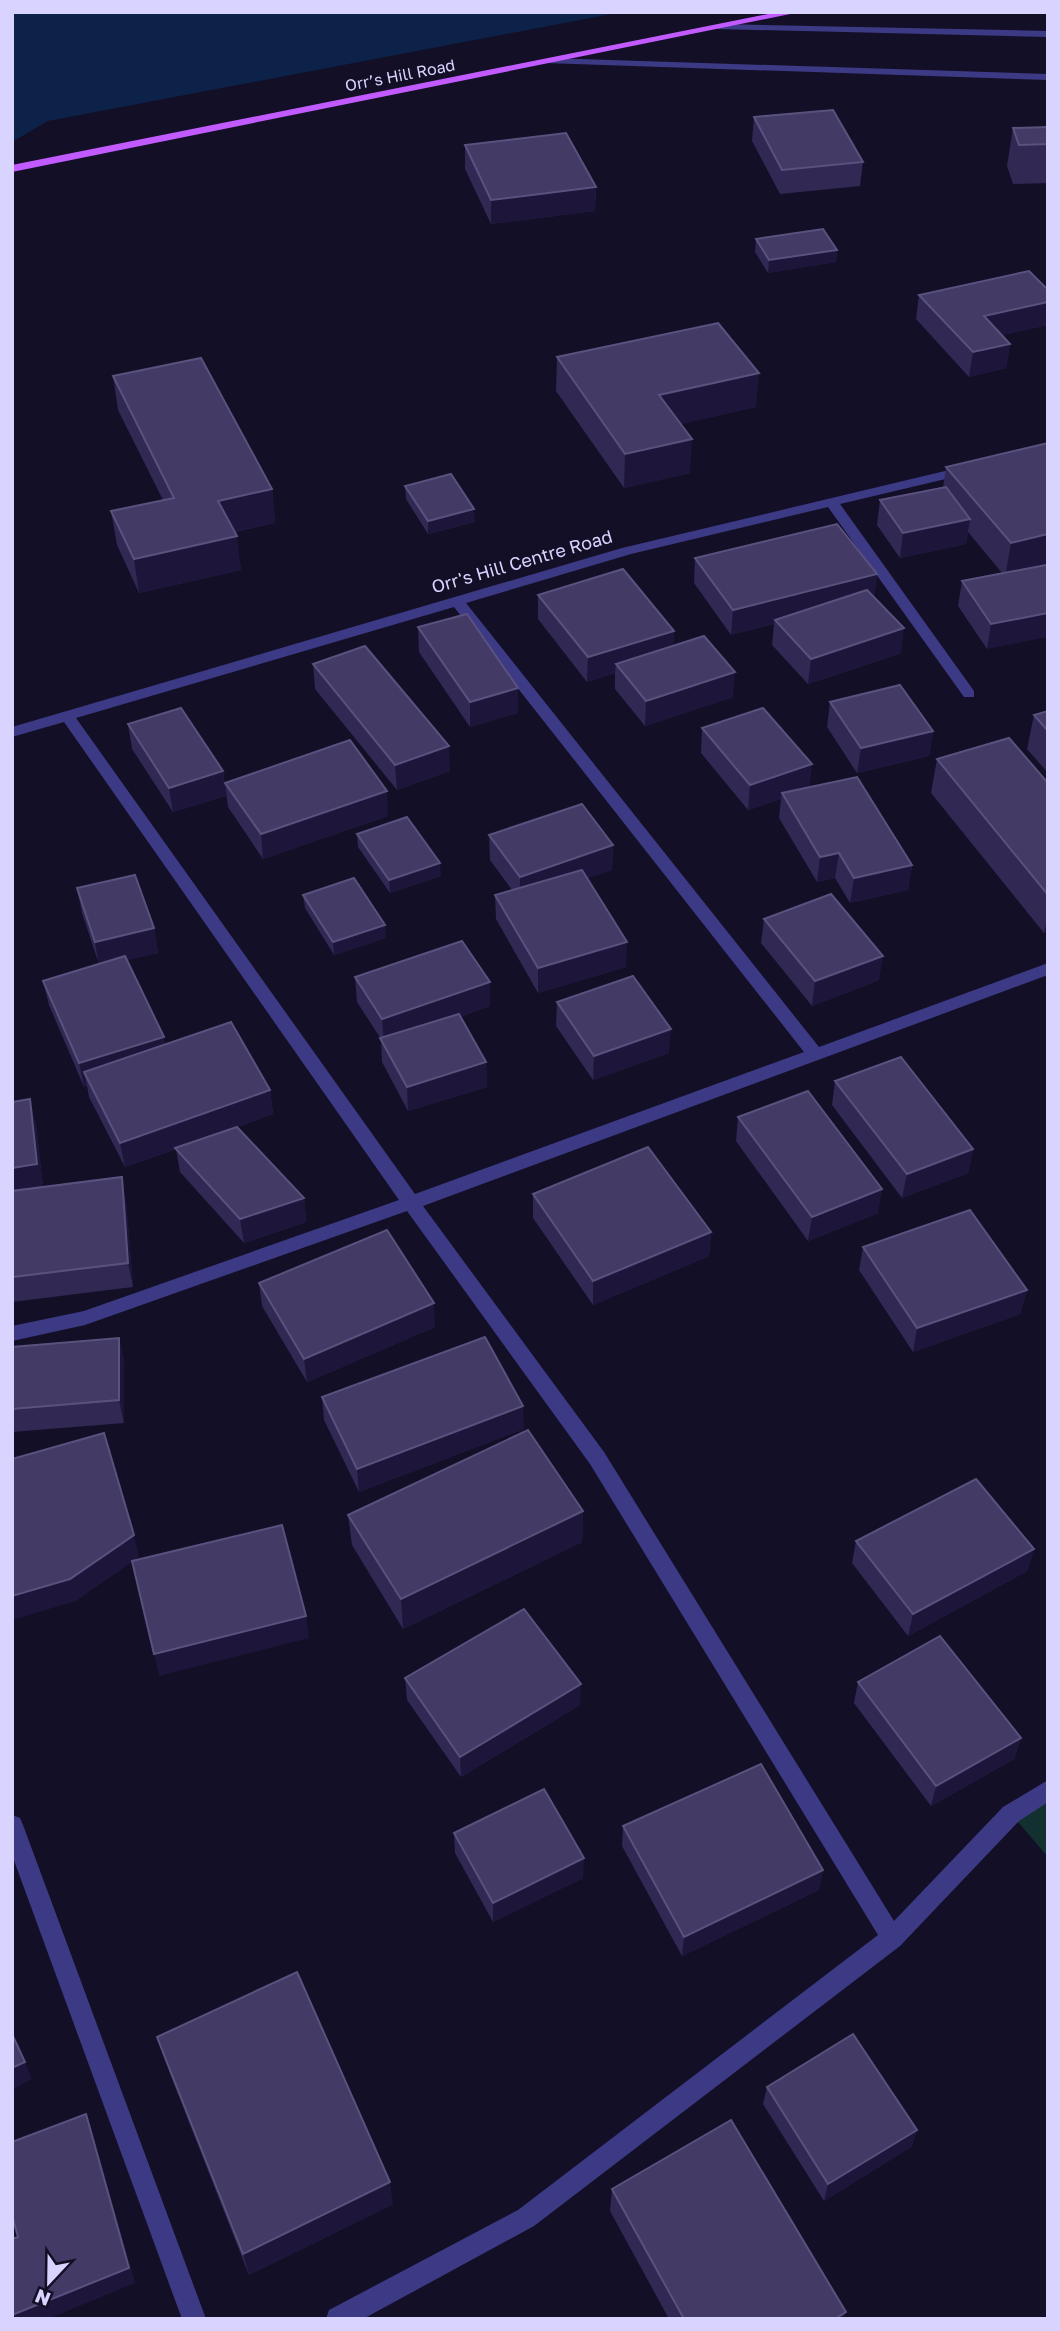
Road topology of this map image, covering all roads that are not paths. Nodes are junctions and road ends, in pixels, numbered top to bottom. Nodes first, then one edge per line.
1 (795, 12) edge
2 (721, 27) junction
3 (1048, 34) edge
4 (550, 61) junction
5 (1048, 77) edge
6 (12, 169) edge
7 (980, 467) edge
8 (831, 502) junction
9 (457, 601) junction
10 (969, 694) dead end
11 (68, 717) junction
12 (12, 732) edge
13 (1048, 969) edge
14 (816, 1055) junction
15 (411, 1203) junction
16 (12, 1334) edge
17 (1048, 1790) edge
18 (12, 1825) edge
19 (892, 1938) junction
20 (194, 2319) edge
21 (338, 2319) edge

1 - 2 main road, Orr’s Hill Road
2 - 3 street
2 - 4 main road, Orr’s Hill Road
4 - 5 street
4 - 6 main road, Orr’s Hill Road
7 - 8 street, Orr's Hill Centre Road
8 - 9 street, Orr's Hill Centre Road
8 - 10 street
9 - 11 street, Orr's Hill Centre Road
9 - 14 street
11 - 12 street, Orr's Hill Centre Road
11 - 15 street
13 - 14 street
14 - 15 street
15 - 16 street
15 - 19 street
17 - 19 street
18 - 20 street
19 - 21 street

